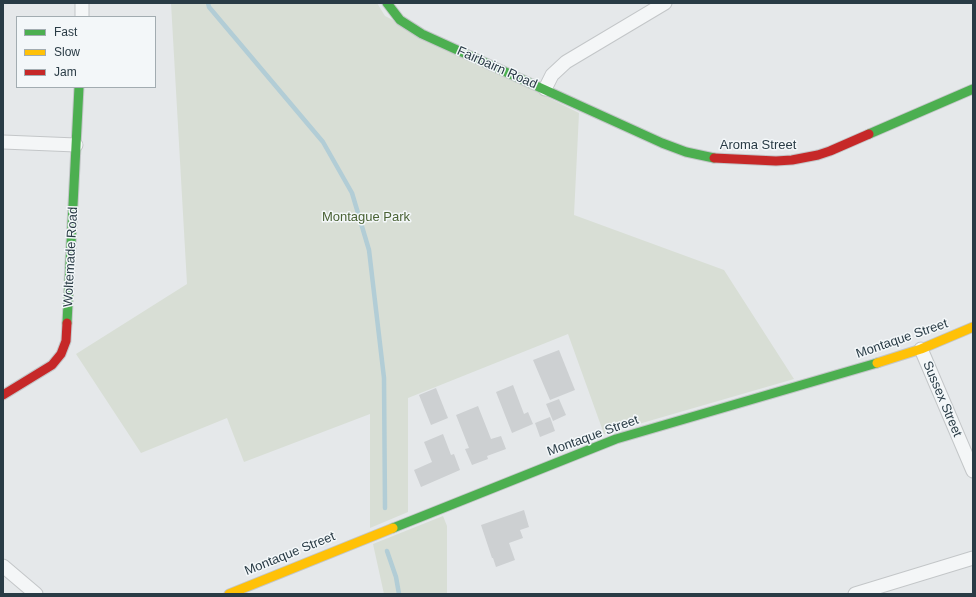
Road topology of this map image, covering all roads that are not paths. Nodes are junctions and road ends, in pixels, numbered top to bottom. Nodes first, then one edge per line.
1 (82, 3) edge
2 (387, 3) edge
3 (665, 3) edge
4 (82, 16) edge
5 (78, 88) edge
6 (544, 89) junction
7 (973, 89) edge
8 (3, 142) edge
9 (76, 145) junction
10 (973, 327) edge
11 (921, 349) junction
12 (3, 395) edge
13 (973, 471) edge
14 (973, 558) edge
15 (3, 566) edge
16 (862, 593) edge
17 (36, 594) edge
18 (229, 594) edge

1 - 4 street
2 - 6 street, Fairbairn Road
3 - 6 street, Fairbairn Road
5 - 9 street, Woltemade Road
6 - 7 street, Aroma Street
8 - 9 street
9 - 12 street, Woltemade Road
10 - 11 street, Montaque Street
11 - 13 street, Sussex Street
11 - 18 street, Montaque Street
14 - 16 street
15 - 17 street

